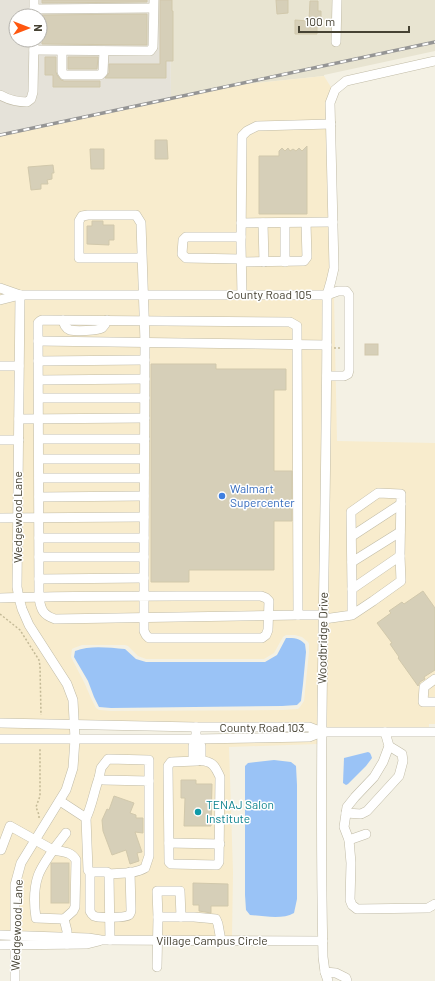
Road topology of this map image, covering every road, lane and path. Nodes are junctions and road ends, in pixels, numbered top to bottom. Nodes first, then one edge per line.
1 (337, 0) edge
2 (154, 4) edge
3 (34, 8) edge
4 (336, 42) dead end
5 (34, 50) joint
6 (62, 51) junction
7 (104, 51) junction
8 (435, 61) edge
9 (0, 95) edge
10 (331, 124) junction
11 (333, 222) junction
12 (241, 223) junction
13 (263, 223) junction
14 (285, 223) junction
15 (306, 223) junction
16 (241, 237) junction
17 (142, 258) junction
18 (242, 261) junction
19 (264, 262) junction
20 (285, 262) junction
21 (0, 288) edge
22 (242, 294) junction
23 (327, 294) junction
24 (20, 295) junction
25 (143, 295) junction
26 (0, 300) edge
27 (144, 321) junction
28 (38, 341) junction
29 (145, 342) junction
30 (297, 345) junction
31 (327, 345) junction
32 (38, 360) junction
33 (145, 360) junction
34 (0, 366) edge
35 (19, 366) junction
36 (327, 376) junction
37 (144, 379) junction
38 (39, 380) junction
39 (39, 398) junction
40 (144, 398) junction
41 (144, 418) junction
42 (19, 419) junction
43 (39, 419) junction
44 (39, 439) junction
45 (144, 439) junction
46 (0, 440) edge
47 (19, 440) junction
48 (39, 459) junction
49 (144, 459) junction
50 (39, 478) junction
51 (144, 478) junction
52 (144, 496) junction
53 (39, 497) junction
54 (401, 504) junction
55 (144, 516) junction
56 (39, 517) junction
57 (0, 518) edge
58 (18, 518) junction
59 (400, 532) junction
60 (352, 536) junction
61 (39, 538) junction
62 (144, 538) junction
63 (144, 556) junction
64 (400, 556) junction
65 (39, 557) junction
66 (352, 562) junction
67 (144, 578) junction
68 (39, 579) junction
69 (352, 589) junction
70 (144, 597) junction
71 (0, 598) edge
72 (19, 598) junction
73 (39, 598) junction
74 (0, 614) edge
75 (298, 615) junction
76 (269, 616) junction
77 (352, 616) junction
78 (324, 617) junction
79 (144, 618) junction
80 (435, 679) edge
81 (435, 702) edge
82 (41, 715) dead end
83 (0, 723) edge
84 (75, 725) junction
85 (196, 728) junction
86 (322, 732) junction
87 (385, 732) junction
88 (435, 732) edge
89 (0, 739) edge
90 (75, 739) junction
91 (196, 739) junction
92 (389, 746) junction
93 (40, 748) dead end
94 (197, 761) junction
95 (99, 778) junction
96 (149, 781) junction
97 (60, 801) junction
98 (346, 813) junction
99 (86, 818) junction
100 (38, 821) dead end
101 (66, 833) dead end
102 (366, 834) dead end
103 (36, 840) junction
104 (349, 840) junction
105 (169, 843) junction
106 (220, 844) junction
107 (1, 850) edge
108 (52, 850) junction
109 (90, 872) junction
110 (130, 872) junction
111 (109, 874) junction
112 (435, 904) edge
113 (109, 917) junction
114 (158, 917) junction
115 (181, 917) junction
116 (64, 919) junction
117 (0, 935) edge
118 (15, 935) junction
119 (105, 940) junction
120 (67, 941) junction
121 (157, 941) junction
122 (221, 941) junction
123 (323, 941) junction
124 (0, 945) edge
125 (15, 945) junction
126 (157, 967) dead end
127 (325, 972) junction
128 (15, 981) edge
129 (328, 981) edge
130 (347, 981) edge

1 - 4 street
2 - 3 street
2 - 7 street
5 - 6 street
5 - 9 street
6 - 7 street
6 - 7 street
8 - 10 street, County Road 105
10 - 11 street, County Road 105
10 - 12 street
11 - 15 street
11 - 23 street, County Road 105
12 - 13 street
12 - 16 street
13 - 14 street
13 - 19 street
14 - 15 street
14 - 20 street
15 - 20 street
16 - 18 street
16 - 18 street
17 - 17 street
17 - 25 street
18 - 19 street
18 - 22 street
19 - 20 street
21 - 24 street, County Road 105
22 - 23 street, County Road 105
22 - 25 street, County Road 105
23 - 31 street, Woodbridge Drive
23 - 36 street
24 - 25 street, County Road 105
24 - 26 street, County Road 105
24 - 35 street, Wedgewood Lane
25 - 27 street
27 - 28 street
27 - 29 street
27 - 30 street
28 - 29 street
28 - 32 street
29 - 30 street
29 - 33 street
30 - 31 street
30 - 75 street
31 - 36 street, Woodbridge Drive
32 - 33 street
32 - 38 street
33 - 37 street
34 - 35 street
35 - 42 street, Wedgewood Lane
36 - 78 street, Woodbridge Drive
37 - 38 street
37 - 40 street
38 - 39 street
39 - 40 street
39 - 43 street
40 - 41 street
41 - 43 street
41 - 45 street
42 - 43 street
42 - 47 street, Wedgewood Lane
43 - 44 street
44 - 45 street
44 - 48 street
45 - 49 street
46 - 47 street
47 - 58 street, Wedgewood Lane
48 - 49 street
48 - 50 street
49 - 51 street
50 - 51 street
50 - 53 street
51 - 52 street
52 - 53 street
52 - 55 street
53 - 56 street
54 - 59 street
54 - 60 street
54 - 60 street
55 - 56 street
55 - 62 street
56 - 58 street
56 - 61 street
57 - 58 street
58 - 72 street, Wedgewood Lane
59 - 64 street
59 - 66 street
60 - 66 street
61 - 62 street
61 - 65 street
62 - 63 street
63 - 65 street
63 - 67 street
64 - 69 street
64 - 77 street
65 - 68 street
66 - 69 street
67 - 68 street
67 - 70 street
68 - 73 street
69 - 77 street
70 - 73 street
70 - 76 street
70 - 79 street
71 - 72 street
72 - 73 street
72 - 84 street, Wedgewood Lane
73 - 79 street
74 - 82 path
75 - 76 street
75 - 78 street
76 - 79 street
76 - 79 street
77 - 78 street
78 - 86 street, Woodbridge Drive
80 - 81 street
83 - 84 street, County Road 103
84 - 85 street, County Road 103
84 - 90 street, Wedgewood Lane
85 - 86 street, County Road 103
85 - 91 street
86 - 87 street
86 - 91 street, County Road 103
86 - 123 street, Woodbridge Drive
87 - 88 street
87 - 92 street
89 - 90 street, County Road 103
90 - 91 street, County Road 103
90 - 97 street, Wedgewood Lane
91 - 94 street
92 - 98 street
92 - 98 street
93 - 100 path
94 - 105 street
94 - 106 street
95 - 96 street
95 - 96 street
95 - 99 street
96 - 110 street
97 - 99 street
97 - 103 street, Wedgewood Lane
98 - 104 street
99 - 109 street
101 - 108 street
102 - 104 street
103 - 107 street
103 - 108 street
103 - 118 street, Wedgewood Lane
104 - 112 street
105 - 106 street
105 - 106 street
108 - 116 street
108 - 116 street
109 - 111 street
109 - 113 street
110 - 111 street
110 - 113 street
111 - 113 street
113 - 119 street
114 - 115 street
114 - 115 street
114 - 121 street
115 - 122 street
116 - 120 street
117 - 118 street, Village Campus Circle
118 - 120 street, Village Campus Circle
118 - 125 street, Wedgewood Lane
119 - 120 street, Village Campus Circle
119 - 121 street, Village Campus Circle
120 - 125 street, Village Campus Circle
121 - 122 street, Village Campus Circle
121 - 126 street
122 - 123 street, Village Campus Circle
123 - 127 street, Woodbridge Drive
124 - 125 street, Village Campus Circle
125 - 128 street, Wedgewood Lane
127 - 129 street, Woodbridge Drive
127 - 130 street

